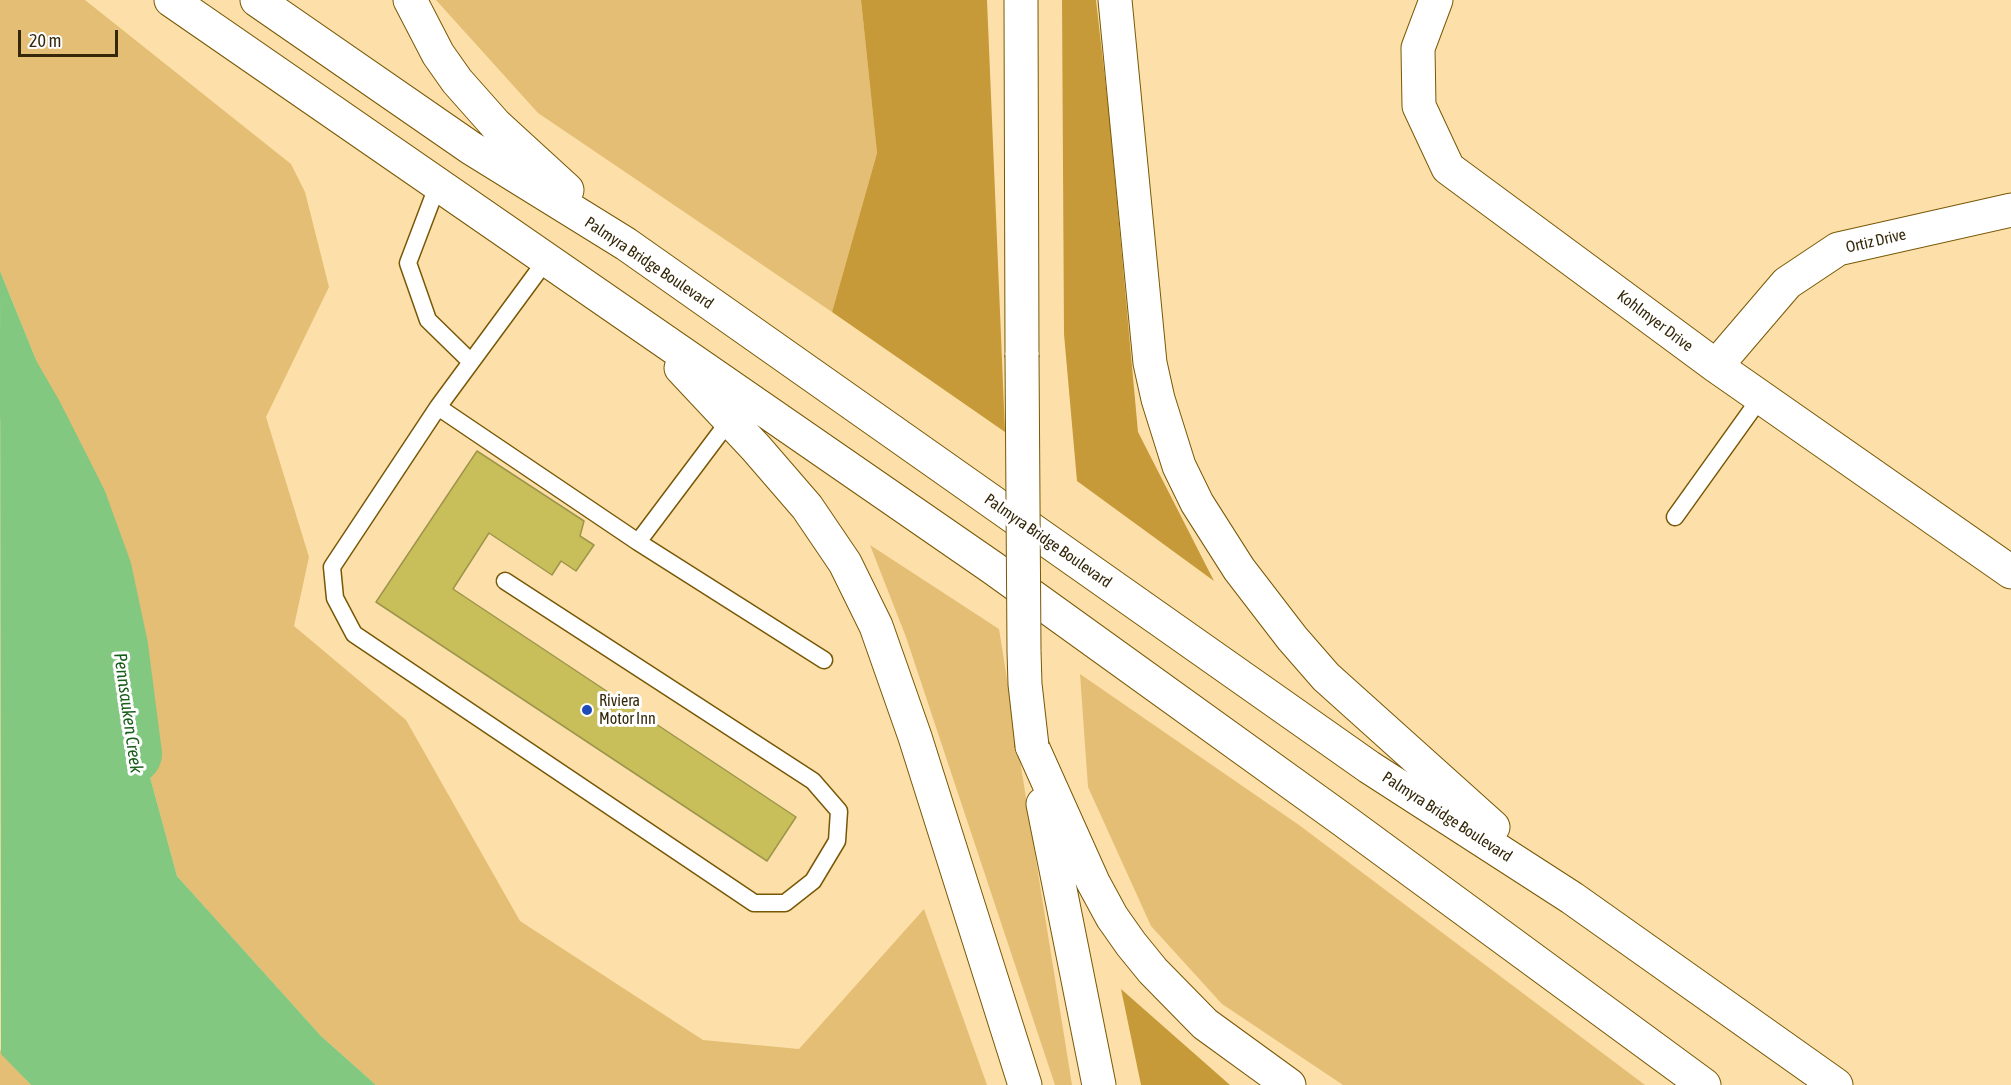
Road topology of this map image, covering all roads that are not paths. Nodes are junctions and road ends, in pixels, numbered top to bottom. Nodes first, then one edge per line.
1 (171, 0) edge
2 (257, 0) edge
3 (411, 0) edge
4 (1021, 0) edge
5 (1115, 0) edge
6 (1436, 0) edge
7 (438, 184) junction
8 (2011, 210) edge
9 (626, 244) junction
10 (547, 260) junction
11 (639, 322) junction
12 (471, 362) junction
13 (1716, 366) junction
14 (1761, 397) junction
15 (438, 407) junction
16 (729, 421) junction
17 (1675, 517) dead end
18 (638, 542) junction
19 (2011, 572) edge
20 (505, 581) dead end
21 (824, 660) dead end
22 (1032, 746) junction
23 (1572, 898) junction
24 (1025, 1085) edge
25 (1100, 1085) edge
26 (1289, 1085) edge
27 (1704, 1085) edge
28 (1836, 1085) edge

1 - 7 main road
2 - 9 main road, Palmyra Bridge Boulevard
3 - 9 main road
4 - 22 main road, bridge
5 - 23 main road
6 - 13 main road, Kohlmyer Drive
7 - 10 main road
7 - 12 lane
8 - 13 main road, Ortiz Drive
9 - 23 main road, Palmyra Bridge Boulevard
10 - 11 main road
10 - 12 lane
11 - 16 main road
11 - 27 main road
12 - 15 lane
13 - 14 main road, Kohlmyer Drive
14 - 17 lane
14 - 19 main road, Kohlmyer Drive
15 - 18 lane
15 - 20 lane
16 - 18 lane
16 - 24 main road
18 - 21 lane
22 - 25 main road
22 - 26 main road
23 - 28 main road, Palmyra Bridge Boulevard

